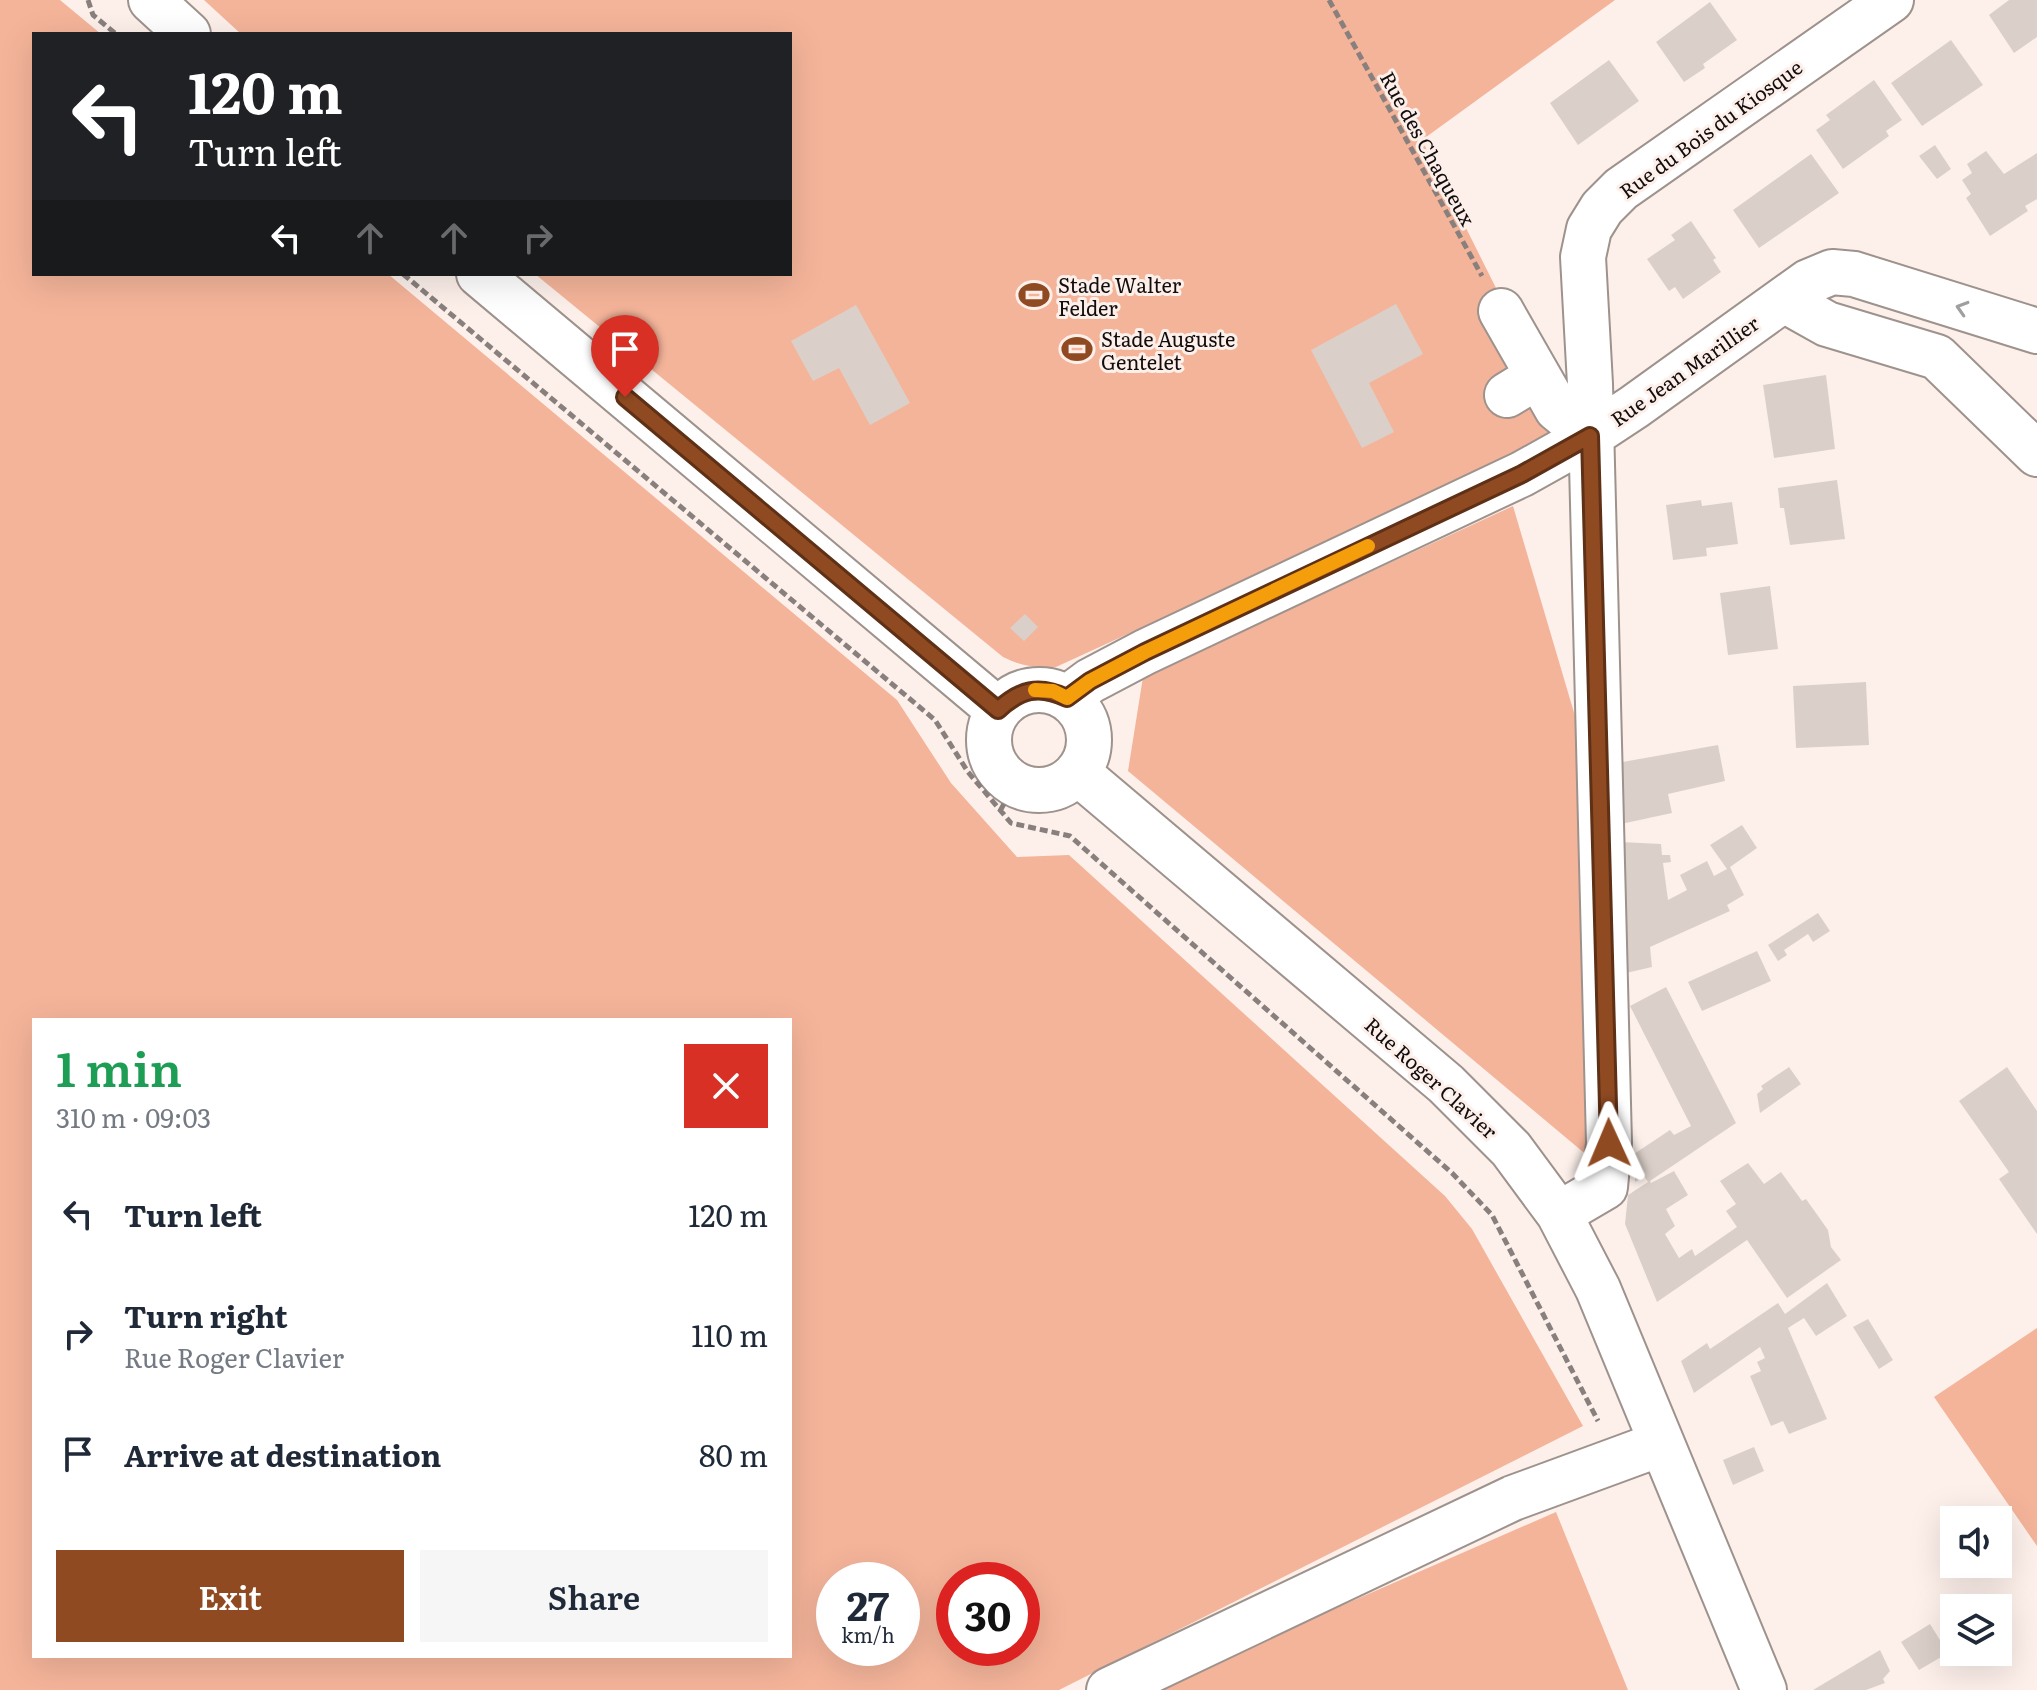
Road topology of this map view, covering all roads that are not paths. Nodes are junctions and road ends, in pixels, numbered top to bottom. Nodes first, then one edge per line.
1 (151, 0) edge
2 (1891, 0) edge
3 (186, 32) edge
4 (481, 276) edge
5 (1784, 300) junction
6 (1501, 311) road end
7 (2037, 331) edge
8 (1590, 436) junction
9 (2037, 454) edge
10 (1067, 698) junction
11 (998, 710) junction
12 (1078, 773) junction
13 (1559, 1214) junction
14 (1660, 1444) junction
15 (1109, 1690) edge
16 (1764, 1690) edge

1 - 3 street
2 - 8 street, Rue du Bois du Kiosque
4 - 11 street
7 -> 5 street, Rue Jean Marillier
5 - 8 street, Rue Jean Marillier
5 - 9 street
6 - 8 street
8 - 10 street
8 - 13 street, Rue Jean Marillier
10 - 11 street
10 - 12 street
11 - 12 street
12 - 13 street, Rue Roger Clavier
13 - 14 street, Rue Roger Clavier
14 - 15 street
14 - 16 street, Rue Roger Clavier

